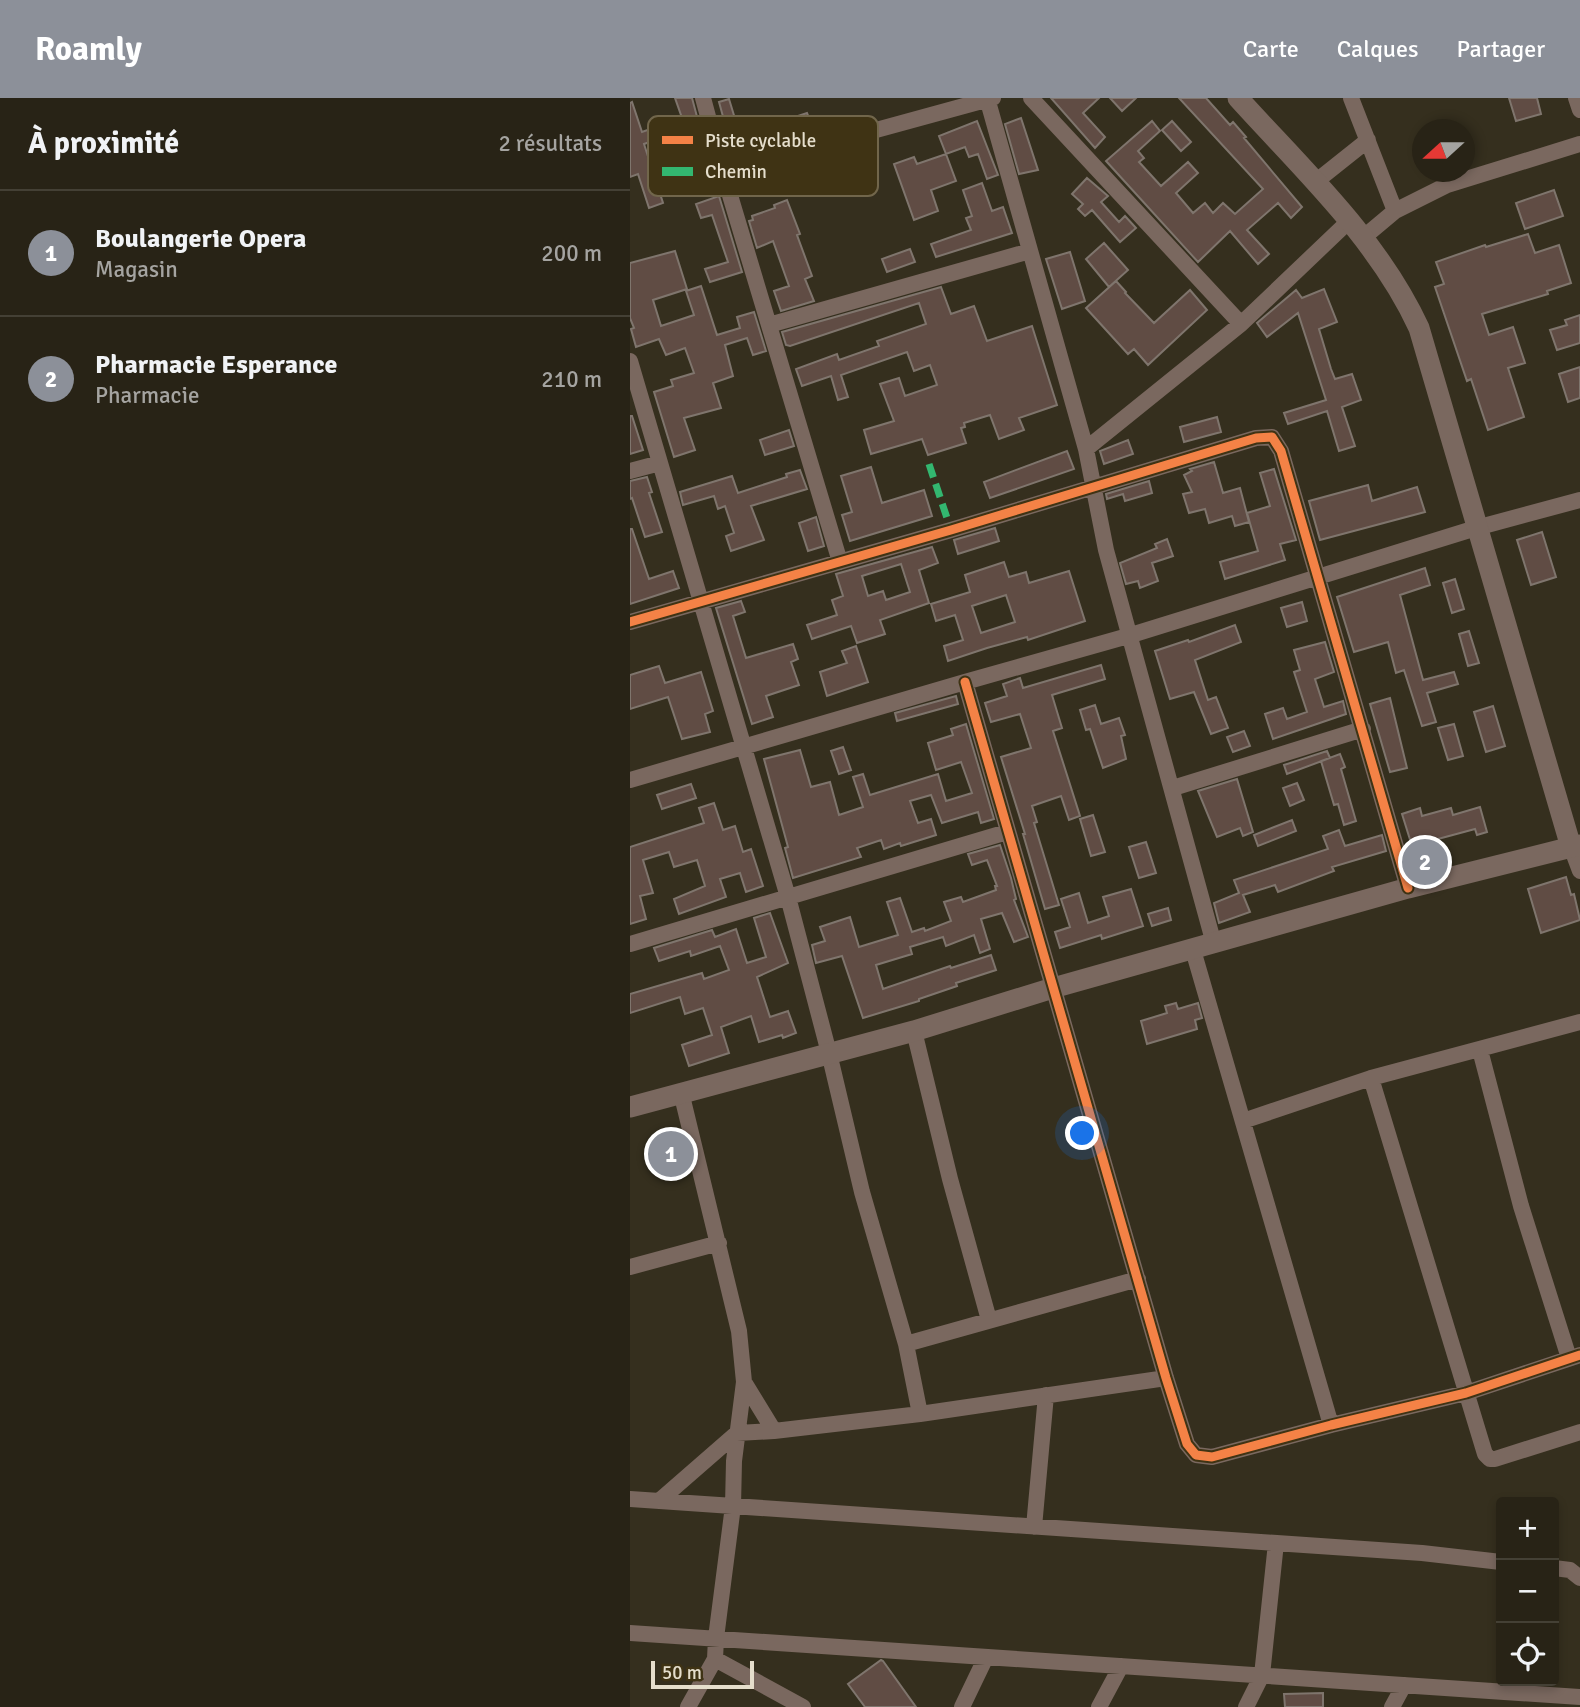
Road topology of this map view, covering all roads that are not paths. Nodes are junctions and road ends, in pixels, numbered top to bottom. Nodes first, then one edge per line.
1 (703, 98) edge
2 (1031, 98) edge
3 (1238, 98) edge
4 (1351, 98) edge
5 (1576, 98) edge
6 (989, 99) edge
7 (1580, 110) edge
8 (708, 116) edge
9 (878, 129) edge
10 (1368, 140) junction
11 (1580, 144) edge
12 (1314, 183) junction
13 (730, 196) edge
14 (1395, 211) junction
15 (1349, 221) junction
16 (1364, 237) junction
17 (1030, 251) junction
18 (1241, 324) junction
19 (769, 325) junction
20 (630, 360) edge
21 (1086, 449) junction
22 (660, 463) junction
23 (630, 471) edge
24 (1093, 486) junction
25 (1580, 500) edge
26 (1476, 528) junction
27 (840, 562) junction
28 (1317, 579) junction
29 (700, 602) junction
30 (630, 622) edge
31 (1128, 636) junction
32 (965, 681) junction
33 (1363, 729) junction
34 (743, 746) junction
35 (630, 780) edge
36 (1173, 788) junction
37 (1007, 832) junction
38 (1576, 846) edge
39 (1580, 871) edge
40 (1408, 888) junction
41 (788, 897) junction
42 (630, 944) edge
43 (1214, 944) junction
44 (1193, 950) junction
45 (1052, 988) junction
46 (1580, 1022) edge
47 (914, 1031) junction
48 (1480, 1050) junction
49 (829, 1053) junction
50 (1371, 1078) junction
51 (681, 1092) junction
52 (630, 1107) edge
53 (1243, 1121) junction
54 (719, 1243) junction
55 (630, 1267) edge
56 (1138, 1279) junction
57 (989, 1320) junction
58 (906, 1344) junction
59 (1574, 1356) edge
60 (1166, 1378) junction
61 (744, 1382) junction
62 (1466, 1393) junction
63 (1046, 1395) junction
64 (920, 1413) junction
65 (1331, 1425) junction
66 (774, 1431) junction
67 (1580, 1432) edge
68 (737, 1433) junction
69 (630, 1499) edge
70 (659, 1502) junction
71 (733, 1506) junction
72 (1034, 1527) junction
73 (1276, 1543) junction
74 (1496, 1561) edge
75 (1559, 1569) edge
76 (1580, 1578) edge
77 (630, 1633) edge
78 (716, 1638) junction
79 (986, 1657) junction
80 (716, 1659) junction
81 (1122, 1666) junction
82 (1262, 1675) junction
83 (1404, 1685) junction
84 (1580, 1697) edge
85 (688, 1707) edge
86 (803, 1707) edge
87 (962, 1707) edge
88 (1099, 1707) edge
89 (1246, 1707) edge
90 (1392, 1707) edge

1 - 8 street
2 - 18 street
3 - 12 street
4 - 10 street
5 - 7 street
6 - 9 street
6 - 17 street
10 - 12 street
10 - 14 street
11 - 14 street
12 - 15 street
13 - 19 street
14 - 16 street
15 - 16 street
15 - 18 street
16 - 26 street
17 - 19 street
17 - 21 street
18 - 21 street
19 - 27 street
20 - 22 street
21 - 24 street
22 - 23 street
22 - 29 street
24 - 27 street
24 - 28 street
24 - 31 street
25 - 26 street
26 - 28 street
26 - 38 street
27 - 29 street
28 - 31 street
28 - 33 street
29 - 30 street
29 - 34 street
31 - 32 street
31 - 36 street
32 - 34 street
32 - 37 street
33 - 36 street
33 - 40 street
34 - 35 street
34 - 41 street
36 - 43 street
37 - 41 street
37 - 45 street
38 - 39 street
38 - 40 street
40 - 43 street
41 - 42 street
41 - 49 street
43 - 44 street
44 - 45 street
44 - 53 street
45 - 47 street
45 - 56 street
46 - 48 street
47 - 49 street
47 - 57 street
48 - 50 street
48 - 59 street
49 - 51 street
49 - 58 street
50 - 53 street
50 - 62 street
51 - 52 street
51 - 54 street
53 - 65 street
54 - 55 street
54 - 61 street
56 - 57 street
56 - 60 street
57 - 58 street
58 - 64 street
59 - 62 street
60 - 63 street
60 - 65 street
61 - 66 street
61 - 68 street
62 - 65 street
62 - 67 street
63 - 64 street
63 - 72 street
64 - 66 street
66 - 68 street
68 - 70 street
68 - 71 street
69 - 70 street
70 - 71 street
71 - 72 street
71 - 78 street
72 - 73 street
73 - 74 street
73 - 82 street
75 - 76 street
77 - 78 street
78 - 79 street
78 - 80 street
79 - 81 street
79 - 87 street
80 - 85 street
80 - 86 street
81 - 82 street
81 - 88 street
82 - 83 street
82 - 89 street
83 - 84 street
83 - 90 street

